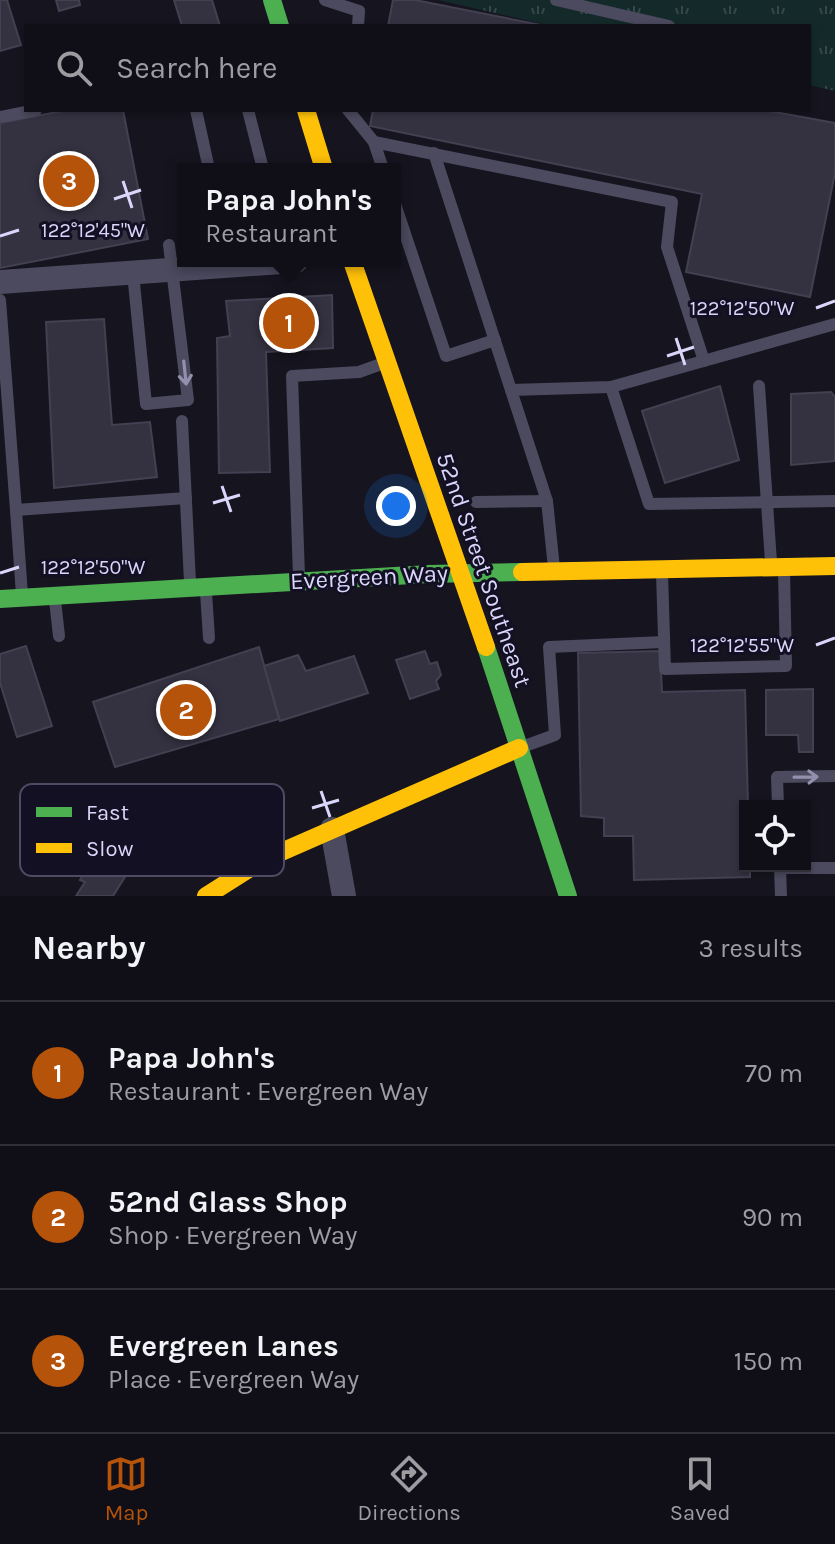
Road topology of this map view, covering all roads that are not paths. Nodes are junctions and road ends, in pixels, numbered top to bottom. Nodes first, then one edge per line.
1 (272, 0) edge
2 (325, 0) edge
3 (556, 0) edge
4 (361, 5) edge
5 (279, 24) edge
6 (660, 24) edge
7 (26, 112) edge
8 (196, 112) edge
9 (249, 112) edge
10 (307, 112) edge
11 (350, 112) edge
12 (0, 117) edge
13 (374, 142) junction
14 (434, 153) junction
15 (208, 163) edge
16 (261, 163) edge
17 (322, 163) edge
18 (381, 163) edge
19 (401, 221) edge
20 (169, 245) dead end
21 (411, 250) junction
22 (401, 251) edge
23 (190, 267) edge
24 (354, 267) edge
25 (175, 270) junction
26 (133, 273) junction
27 (0, 282) edge
28 (0, 300) edge
29 (835, 322) edge
30 (495, 340) junction
31 (704, 361) junction
32 (388, 362) junction
33 (759, 386) dead end
34 (611, 387) junction
35 (511, 390) junction
36 (182, 421) dead end
37 (186, 498) junction
38 (547, 501) junction
39 (835, 501) edge
40 (476, 502) dead end
41 (767, 502) junction
42 (16, 510) junction
43 (835, 566) edge
44 (777, 567) junction
45 (662, 569) junction
46 (554, 571) junction
47 (461, 573) junction
48 (299, 580) junction
49 (198, 585) junction
50 (55, 594) junction
51 (22, 596) junction
52 (0, 599) edge
53 (59, 636) dead end
54 (209, 638) dead end
55 (664, 642) junction
56 (519, 748) junction
57 (835, 776) edge
58 (778, 800) edge
59 (332, 829) junction
60 (284, 851) edge
61 (811, 868) edge
62 (835, 868) edge
63 (780, 872) edge
64 (235, 876) edge
65 (206, 896) edge
66 (344, 896) edge
67 (568, 896) edge
68 (781, 896) edge

1 - 5 street
2 - 4 lane
3 - 6 lane
7 - 12 lane
8 - 15 lane
9 - 16 lane
10 - 17 street
11 - 13 lane
13 - 14 lane
13 - 18 lane
14 - 30 lane
14 - 31 lane
19 - 21 lane
20 - 25 lane
21 - 22 lane
21 - 30 lane
23 - 25 street
24 - 32 street, 52nd Street Southeast
25 - 26 street
25 -> 26 lane
26 - 27 street
28 - 42 lane
29 - 31 lane
30 - 35 lane
31 - 34 lane
32 - 47 street, 52nd Street Southeast
32 - 48 lane
33 - 41 lane
34 - 35 lane
34 - 41 lane
35 - 38 lane
36 - 37 lane
37 - 42 lane
37 - 49 lane
38 - 40 lane
38 - 46 lane
39 - 41 lane
41 - 44 lane
42 - 51 lane
43 - 44 street, Evergreen Way
44 - 45 street, Evergreen Way
44 - 55 lane
45 - 46 street, Evergreen Way
45 - 55 lane
46 - 47 street, Evergreen Way
47 - 48 street, Evergreen Way
47 - 56 street, 52nd Street Southeast
48 - 49 street, Evergreen Way
49 - 50 street, Evergreen Way
49 - 54 lane
50 - 51 street, Evergreen Way
50 - 53 lane
51 - 52 street, Evergreen Way
55 - 56 lane
56 - 59 street
56 - 67 street, 52nd Street Southeast
58 -> 57 lane
59 - 60 street
59 - 66 street
61 - 62 lane
63 - 68 lane
64 - 65 street

